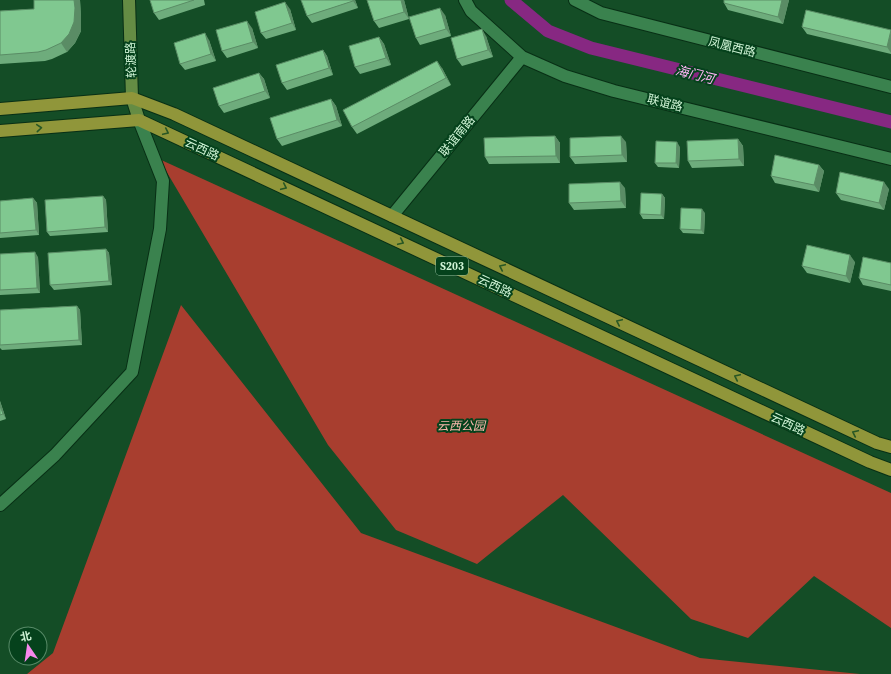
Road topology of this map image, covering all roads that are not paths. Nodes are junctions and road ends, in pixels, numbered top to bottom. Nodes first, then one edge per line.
1 (129, 0) edge
2 (465, 0) edge
3 (575, 0) edge
4 (522, 57) junction
5 (891, 88) edge
6 (132, 98) junction
7 (0, 110) edge
8 (139, 120) junction
9 (0, 131) edge
10 (891, 159) edge
11 (392, 216) junction
12 (891, 447) edge
13 (891, 470) edge
14 (0, 505) edge

1 - 6 main road, 轮渡路
2 - 4 street, 联谊路
3 - 5 street, 凤凰西路
4 - 10 street, 联谊路
4 - 11 street, 联谊南路
6 - 7 main road, 云西路 / S203
6 - 8 main road, 轮渡路
6 - 11 main road, 云西路 / S203
9 -> 8 main road, 云西路 / S203
8 -> 13 main road, 云西路 / S203
8 - 14 street
12 -> 11 main road, 云西路 / S203

